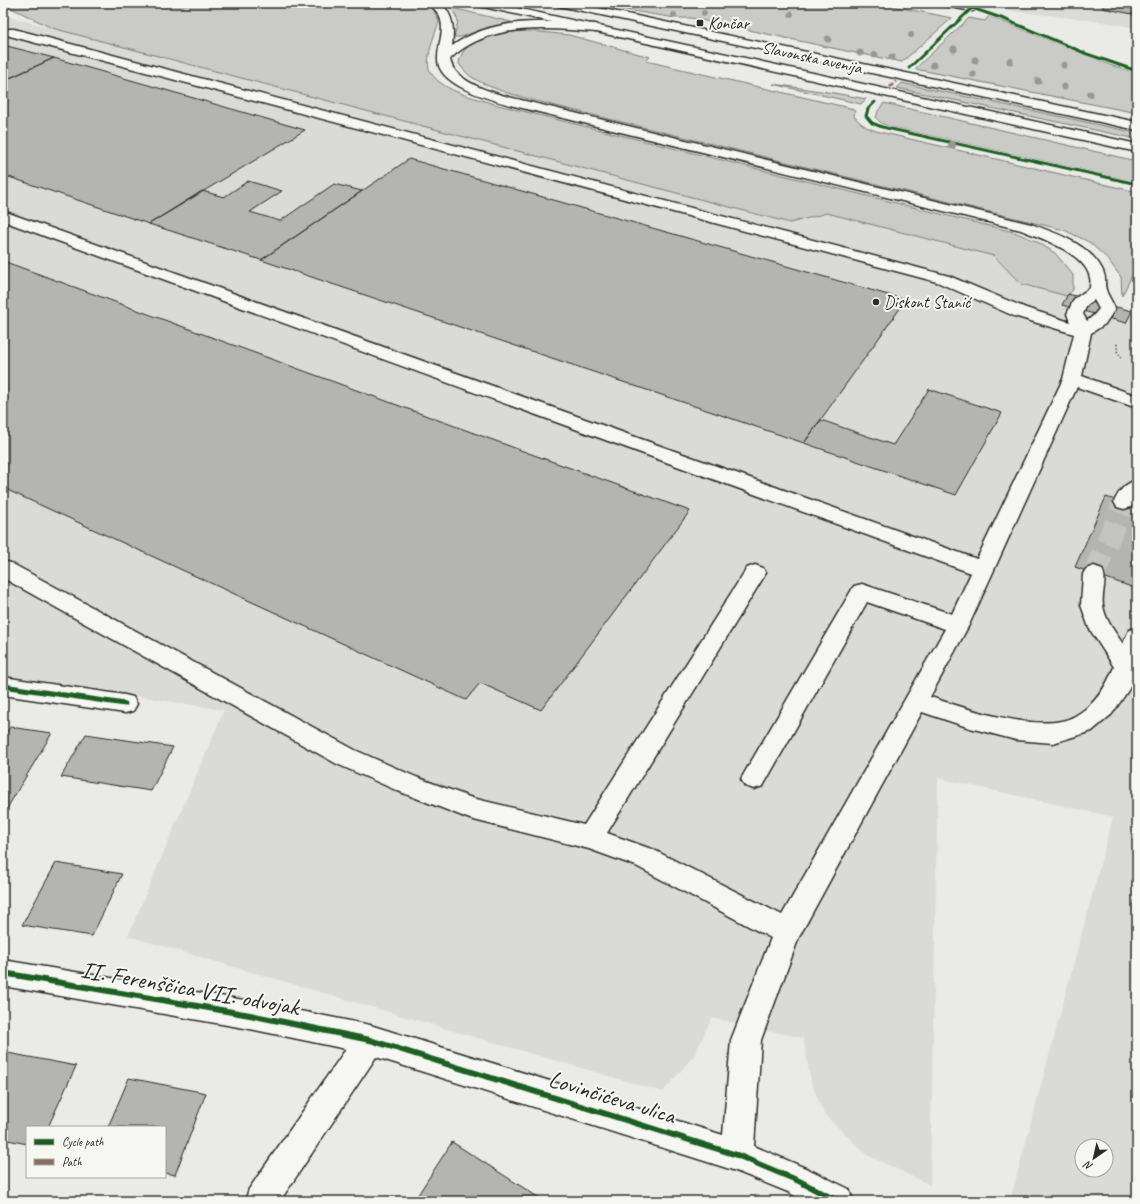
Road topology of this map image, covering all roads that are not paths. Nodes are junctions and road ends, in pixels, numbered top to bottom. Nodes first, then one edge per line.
1 (435, 3) edge
2 (479, 3) edge
3 (559, 3) edge
4 (944, 3) edge
5 (974, 6) edge
6 (596, 28) junction
7 (10, 32) dead end
8 (444, 58) junction
9 (957, 107) junction
10 (1137, 126) edge
11 (1137, 146) edge
12 (1137, 158) edge
13 (3, 216) edge
14 (1098, 289) junction
15 (1083, 331) junction
16 (1072, 379) junction
17 (1137, 402) edge
18 (1137, 486) edge
19 (1124, 502) tunnel mouth
20 (3, 568) edge
21 (983, 569) junction
22 (755, 573) dead end
23 (1094, 574) tunnel mouth
24 (958, 626) junction
25 (1137, 636) edge
26 (1126, 667) junction
27 (3, 686) edge
28 (915, 701) junction
29 (125, 704) dead end
30 (754, 779) dead end
31 (590, 838) junction
32 (787, 932) junction
33 (3, 973) edge
34 (370, 1040) junction
35 (737, 1155) junction
36 (261, 1201) edge
37 (837, 1201) edge

1 - 8 main road
2 - 6 main road, Slavonska avenija
3 - 10 main road, Slavonska avenija
4 - 5 main road
6 - 8 main road
6 - 9 main road, Slavonska avenija
7 - 15 main road
8 - 14 main road
9 - 11 main road, Slavonska avenija
9 - 12 main road
13 - 21 main road
14 - 15 main road
14 - 15 main road
15 - 16 main road
16 - 17 main road
16 - 21 main road
18 - 19 main road
20 - 31 main road
21 - 24 main road
22 - 31 main road
23 - 26 main road
24 - 28 main road
24 - 30 main road
25 - 26 main road
26 - 28 main road
27 - 29 main road
28 - 32 main road
31 - 32 main road
32 - 35 main road
33 - 34 main road, II. Ferenščica VII. odvojak
34 - 35 main road, Lovinčićeva ulica
34 - 36 main road
35 - 37 main road, Lovinčićeva ulica

